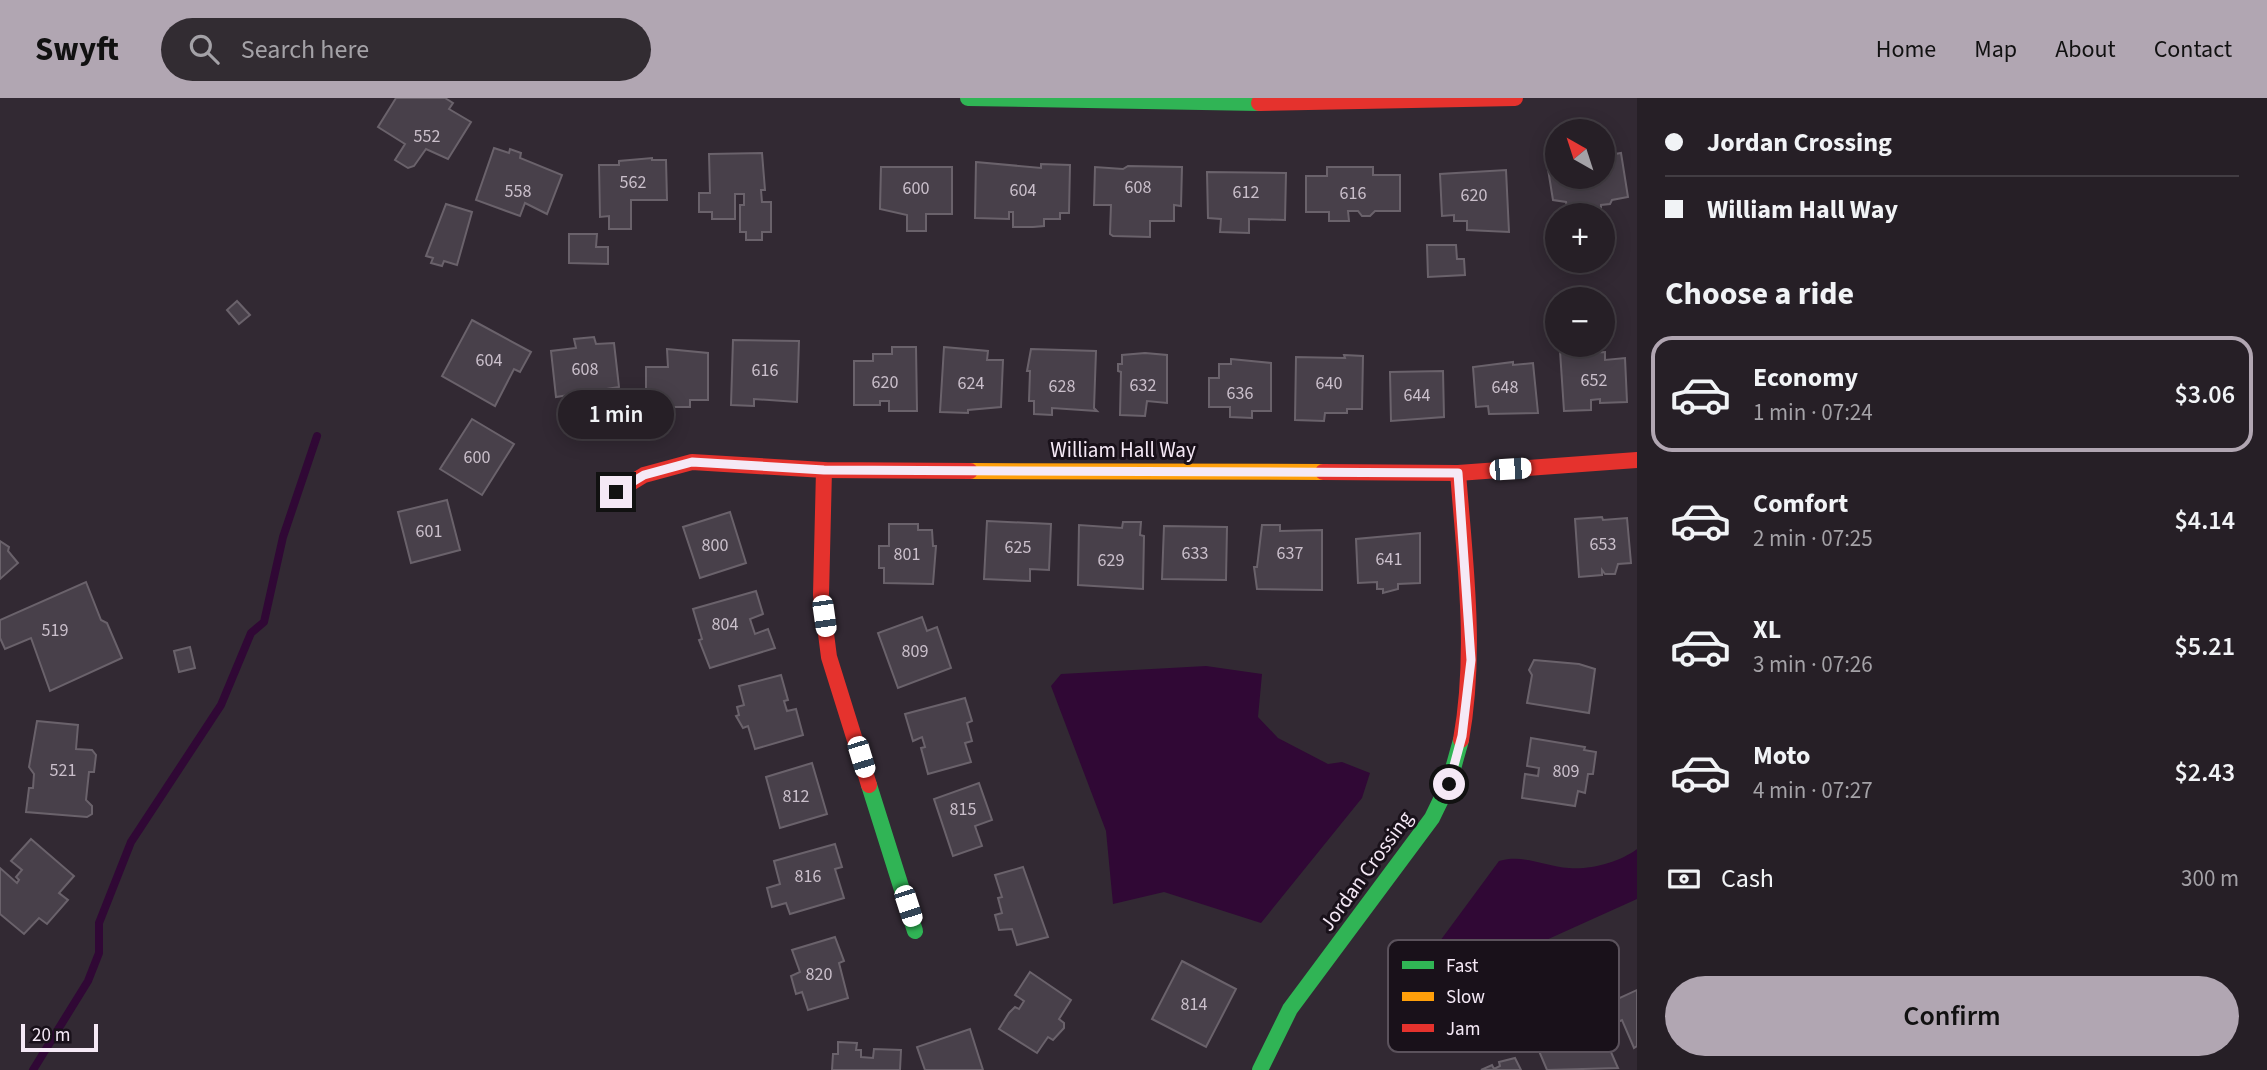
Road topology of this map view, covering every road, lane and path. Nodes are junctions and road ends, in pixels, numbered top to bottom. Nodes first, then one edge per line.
1 (968, 98) edge
2 (1516, 98) edge
3 (1637, 460) edge
4 (824, 470) junction
5 (1458, 473) junction
6 (616, 492) dead end
7 (915, 931) dead end
8 (1260, 1070) edge

1 - 2 street
3 - 5 street, William Hall Way
4 - 5 street, William Hall Way
4 - 6 street, William Hall Way
4 - 7 street
5 - 8 street, Jordan Crossing

